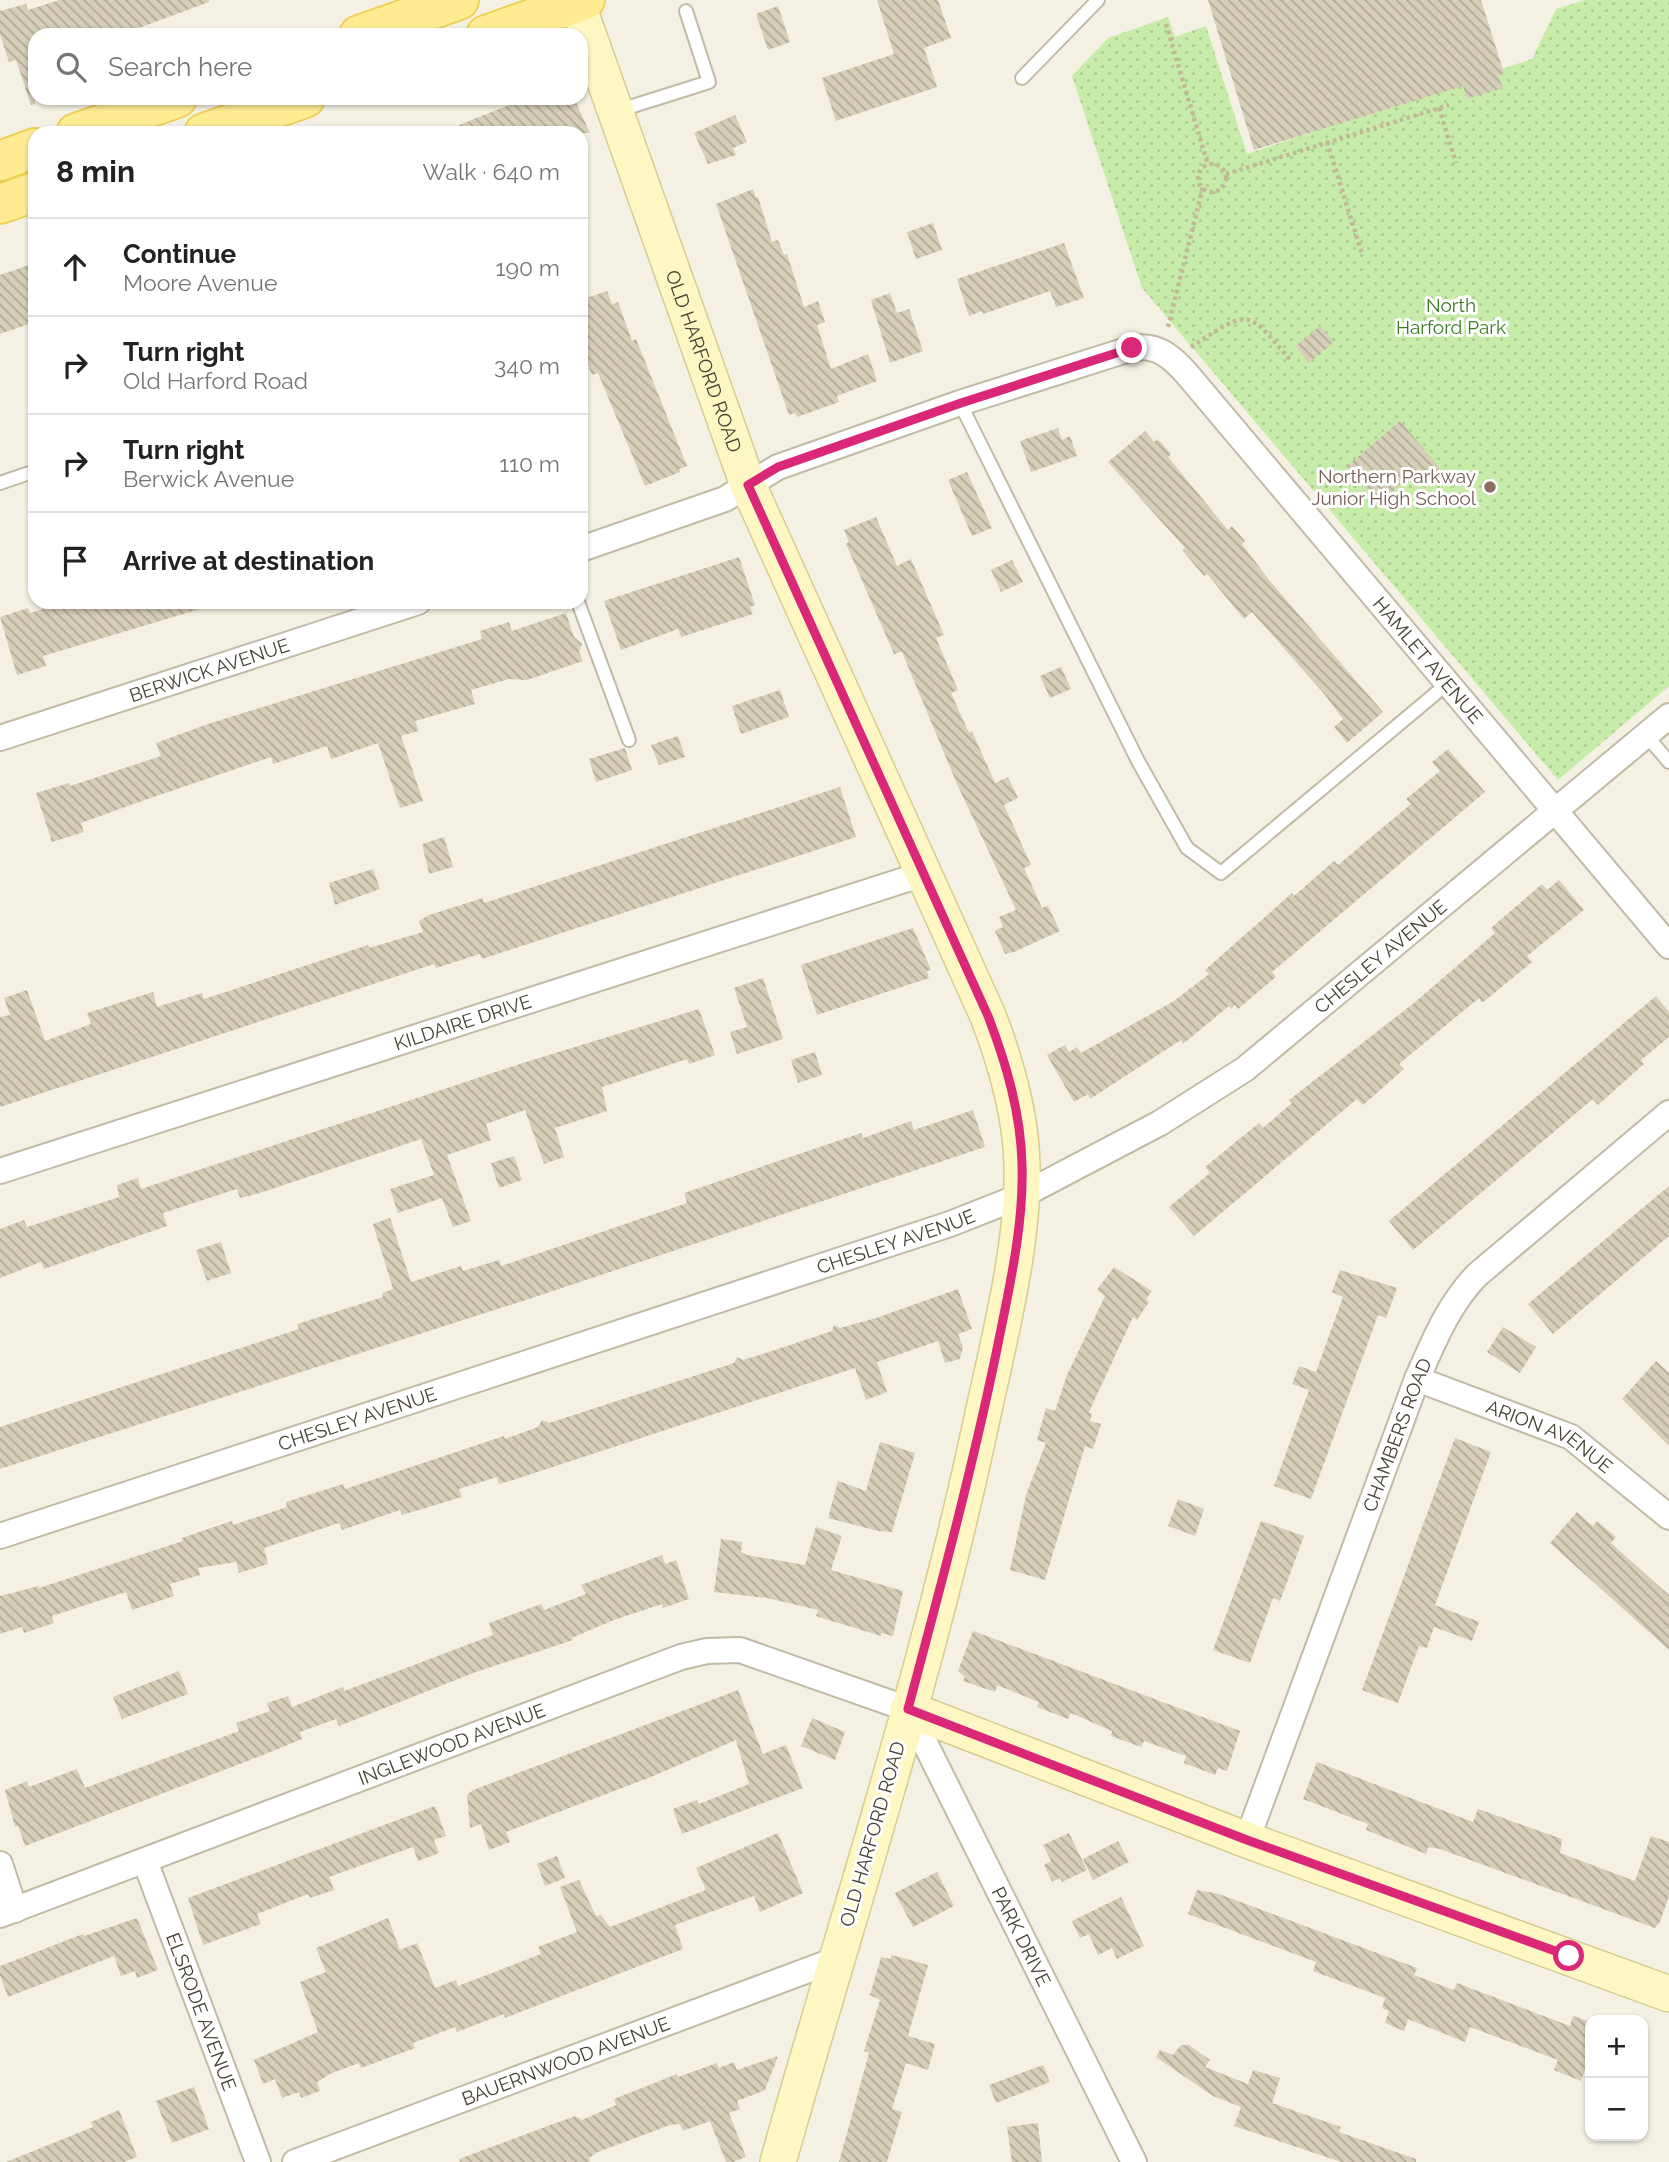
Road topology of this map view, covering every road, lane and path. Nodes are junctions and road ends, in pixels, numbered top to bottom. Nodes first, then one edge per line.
1 (459, 0) edge
2 (1098, 0) edge
3 (580, 1) edge
4 (686, 11) dead end
5 (1166, 24) dead end
6 (379, 28) edge
7 (505, 28) edge
8 (1022, 78) dead end
9 (159, 105) edge
10 (284, 105) edge
11 (1449, 105) dead end
12 (1439, 108) junction
13 (617, 111) junction
14 (104, 126) edge
15 (224, 126) edge
16 (1327, 142) junction
17 (28, 151) edge
18 (0, 161) edge
19 (1456, 163) dead end
20 (1208, 165) junction
21 (1226, 174) junction
22 (1203, 187) junction
23 (28, 194) edge
24 (0, 204) edge
25 (1362, 254) dead end
26 (1168, 327) dead end
27 (1190, 347) dead end
28 (1292, 362) dead end
29 (961, 403) junction
30 (28, 473) edge
31 (0, 483) edge
32 (748, 485) junction
33 (588, 547) edge
34 (396, 609) edge
35 (581, 609) edge
36 (1447, 684) junction
37 (1669, 716) edge
38 (1646, 735) junction
39 (0, 738) edge
40 (629, 740) dead end
41 (1669, 762) edge
42 (1555, 812) junction
43 (926, 873) junction
44 (1669, 946) edge
45 (1669, 1113) edge
46 (0, 1171) edge
47 (1021, 1196) junction
48 (1417, 1379) junction
49 (1669, 1517) edge
50 (0, 1535) edge
51 (908, 1709) junction
52 (1247, 1840) junction
53 (145, 1861) junction
54 (0, 1864) edge
55 (8, 1913) edge
56 (835, 1960) junction
57 (1669, 1994) edge
58 (1136, 2160) edge
59 (258, 2162) edge
60 (295, 2162) edge
61 (778, 2162) edge

1 - 6 main road
2 - 8 lane
3 - 7 main road
3 - 13 street, OLD HARFORD ROAD
4 - 13 lane
5 - 20 path
9 - 14 main road
10 - 15 main road
11 - 12 path
12 - 16 path
12 - 19 path
13 - 32 street, OLD HARFORD ROAD
16 - 21 path
16 - 25 path
17 - 18 main road
20 - 21 path
20 - 22 path
21 - 22 path
22 - 26 path
23 - 24 main road
27 - 28 path
29 - 32 street
29 - 36 street, HAMLET AVENUE
29 - 36 lane
30 - 31 lane
32 - 33 street
32 - 43 street, OLD HARFORD ROAD
34 - 39 street, BERWICK AVENUE
35 - 40 lane
36 - 42 street, HAMLET AVENUE
37 - 38 street, CHESLEY AVENUE
38 - 41 lane
38 - 42 street, CHESLEY AVENUE
42 - 44 street, HAMLET AVENUE
42 - 47 street, CHESLEY AVENUE
43 - 46 street, KILDAIRE DRIVE
43 - 47 street, OLD HARFORD ROAD
45 - 48 street, CHAMBERS ROAD
47 - 50 street, CHESLEY AVENUE
47 - 51 street, OLD HARFORD ROAD
48 - 49 street, ARION AVENUE
48 - 52 street, CHAMBERS ROAD
51 - 52 street
51 - 53 street, INGLEWOOD AVENUE
51 - 56 street, OLD HARFORD ROAD
51 - 58 street, PARK DRIVE
52 - 57 street
53 - 55 street, INGLEWOOD AVENUE
53 - 59 street, ELSRODE AVENUE
54 - 55 street
56 - 60 street, BAUERNWOOD AVENUE
56 - 61 street, OLD HARFORD ROAD

